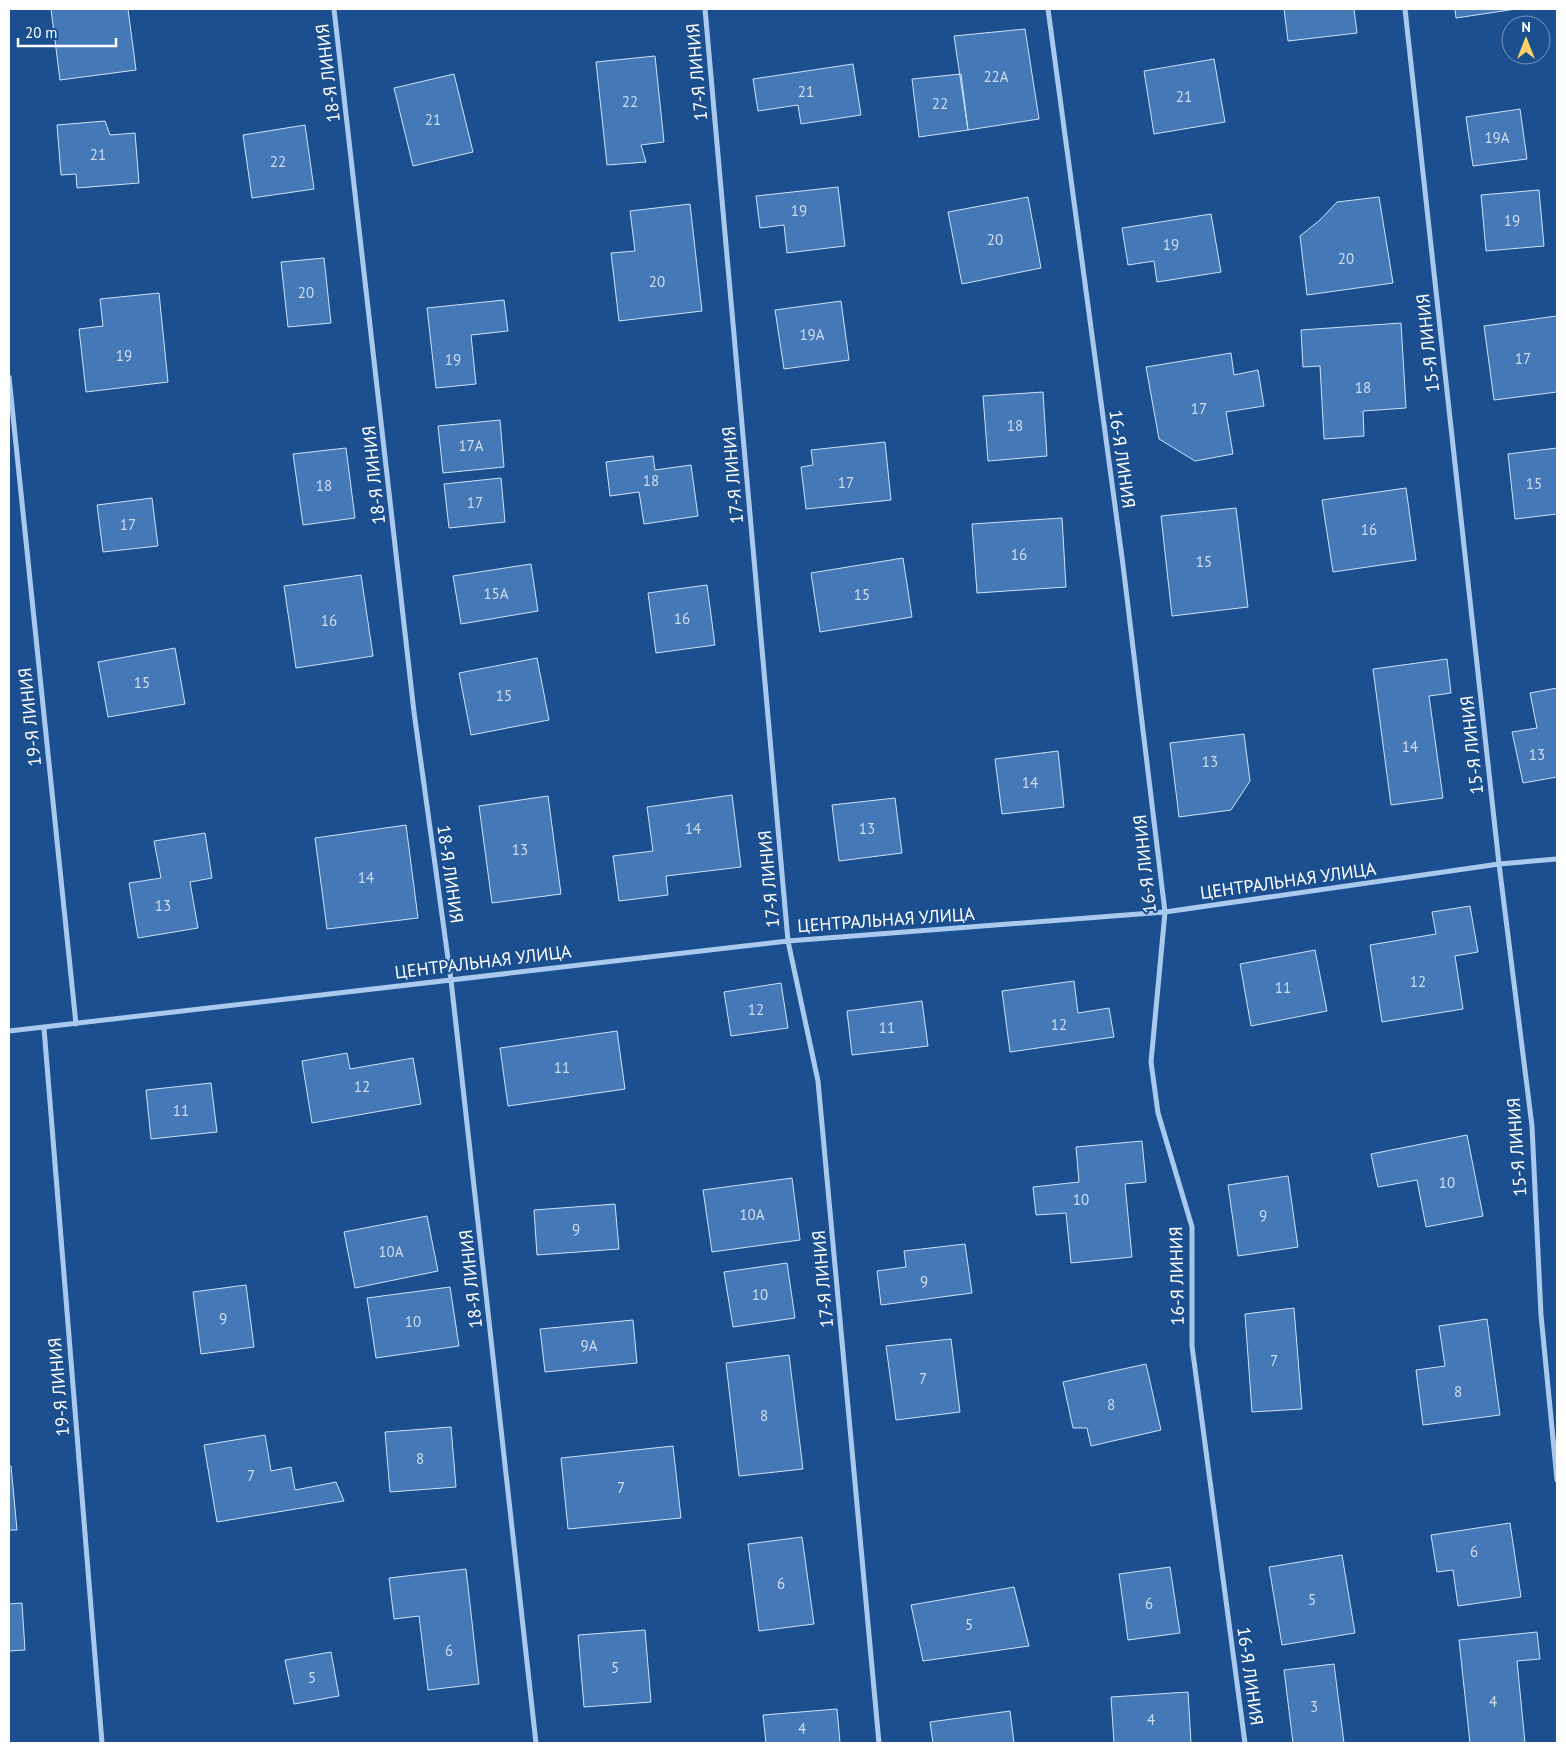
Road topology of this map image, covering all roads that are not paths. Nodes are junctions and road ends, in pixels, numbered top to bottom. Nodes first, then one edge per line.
1 (334, 9) edge
2 (705, 9) edge
3 (1048, 9) edge
4 (1405, 9) edge
5 (9, 377) edge
6 (1557, 859) edge
7 (1499, 864) junction
8 (1165, 912) junction
9 (788, 941) junction
10 (451, 980) junction
11 (76, 1024) junction
12 (44, 1028) junction
13 (9, 1031) edge
14 (1557, 1480) edge
15 (102, 1743) edge
16 (536, 1743) edge
17 (879, 1743) edge
18 (1245, 1743) edge

1 - 10 street, 18-Я ЛИНИЯ
2 - 9 street, 17-Я ЛИНИЯ
3 - 8 street, 16-Я ЛИНИЯ
4 - 7 street, 15-Я ЛИНИЯ
5 - 11 street, 19-Я ЛИНИЯ
6 - 7 street, ЦЕНТРАЛЬНАЯ УЛИЦА
7 - 8 street, ЦЕНТРАЛЬНАЯ УЛИЦА
7 - 14 street, 15-Я ЛИНИЯ
8 - 9 street, ЦЕНТРАЛЬНАЯ УЛИЦА
8 - 18 street, 16-Я ЛИНИЯ
9 - 10 street, ЦЕНТРАЛЬНАЯ УЛИЦА
9 - 17 street, 17-Я ЛИНИЯ
10 - 11 street, ЦЕНТРАЛЬНАЯ УЛИЦА
10 - 16 street, 18-Я ЛИНИЯ
11 - 12 street, ЦЕНТРАЛЬНАЯ УЛИЦА
12 - 13 street, ЦЕНТРАЛЬНАЯ УЛИЦА
12 - 15 street, 19-Я ЛИНИЯ

